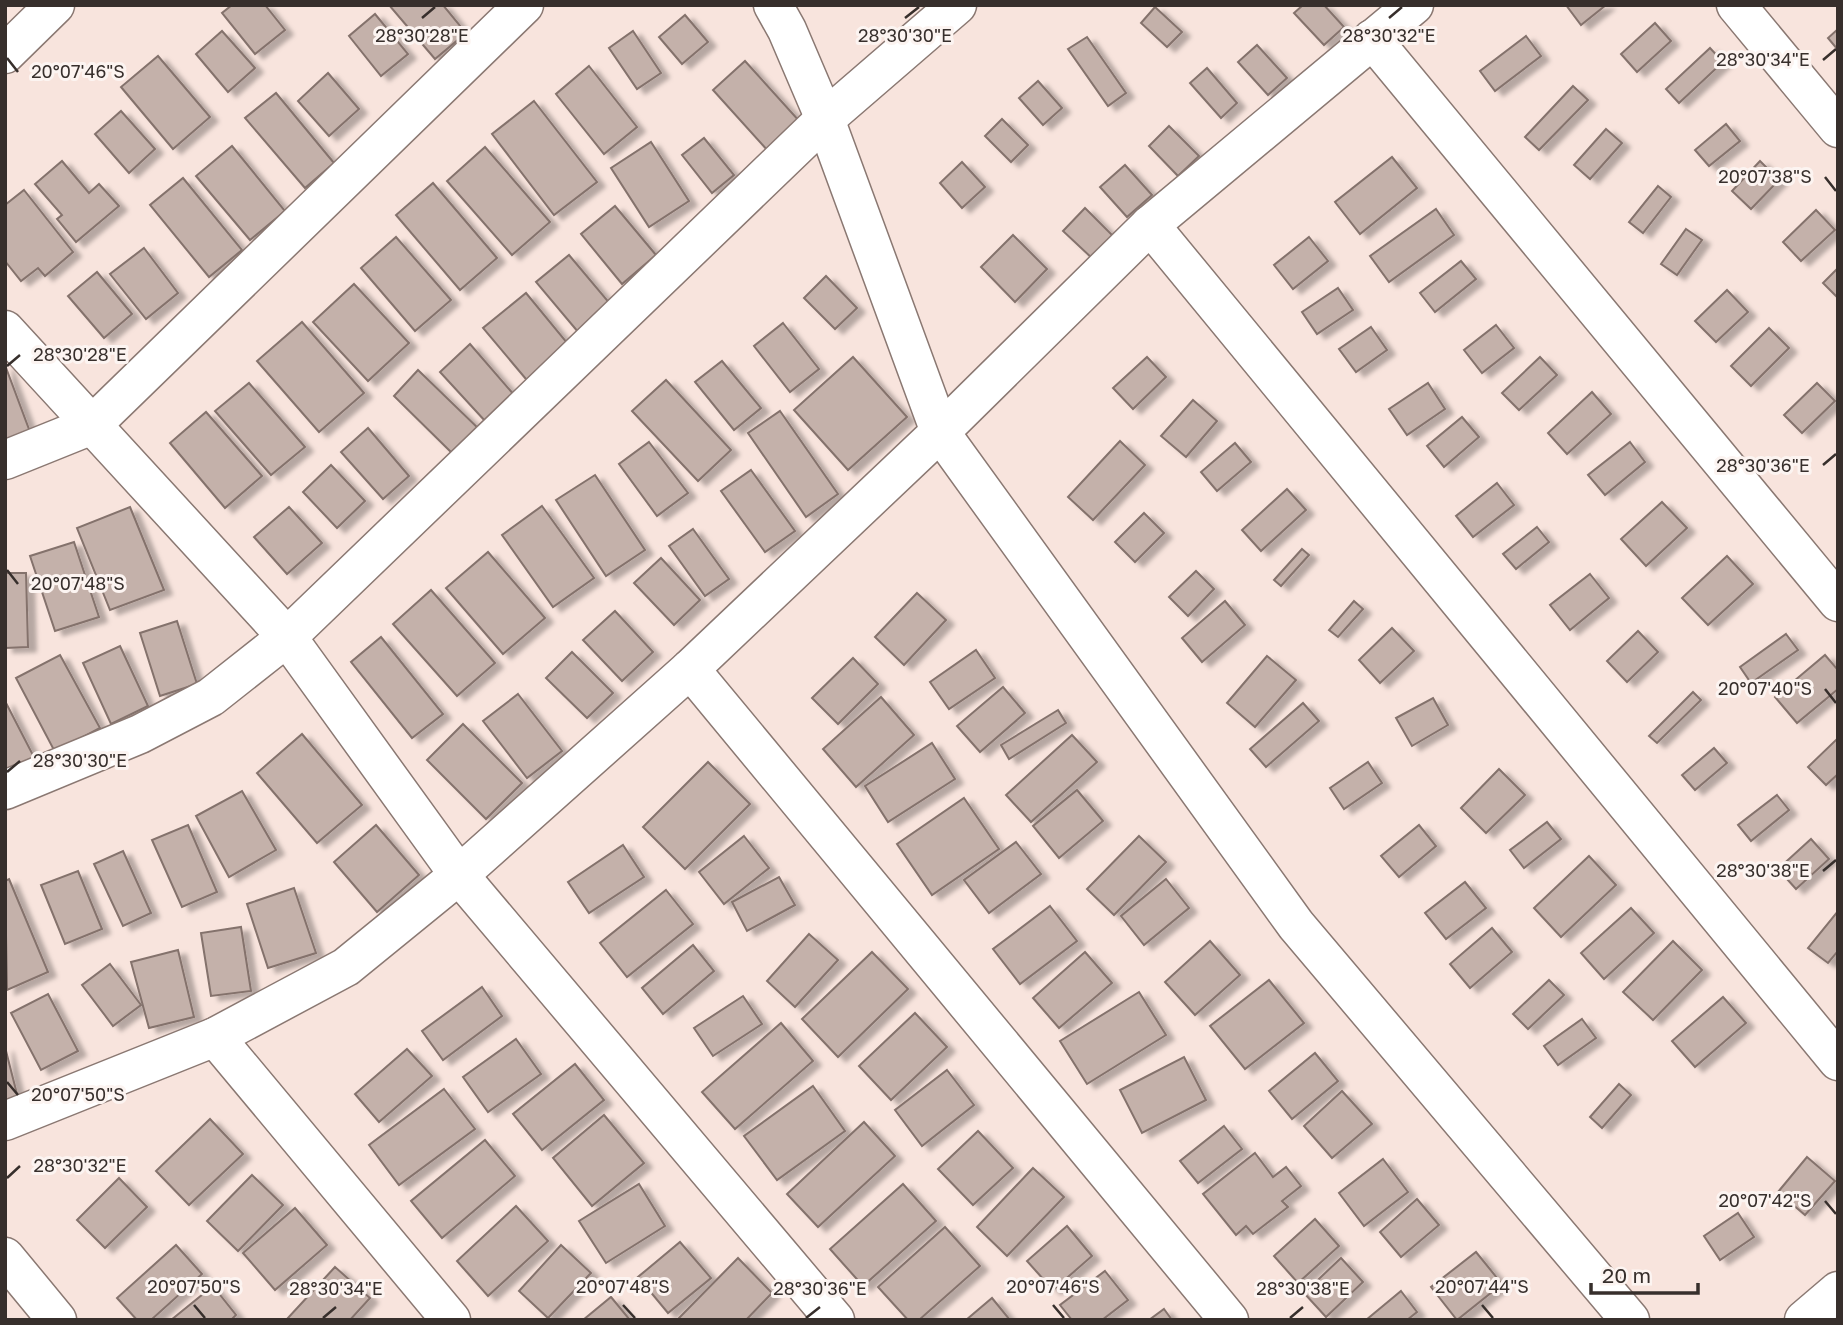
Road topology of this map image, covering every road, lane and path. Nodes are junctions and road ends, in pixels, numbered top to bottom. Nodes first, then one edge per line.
1 (55, 5) edge
2 (524, 5) edge
3 (773, 5) edge
4 (957, 5) edge
5 (1414, 5) edge
6 (1736, 5) edge
7 (1372, 39) junction
8 (5, 54) edge
9 (825, 118) junction
10 (1838, 128) edge
11 (1150, 225) junction
12 (5, 330) edge
13 (92, 425) junction
14 (940, 432) junction
15 (5, 460) edge
16 (1838, 602) edge
17 (287, 637) junction
18 (690, 669) junction
19 (5, 790) edge
20 (459, 874) junction
21 (215, 1037) junction
22 (1838, 1061) edge
23 (5, 1121) edge
24 (5, 1257) edge
25 (1838, 1291) edge
26 (57, 1320) edge
27 (451, 1320) edge
28 (835, 1320) edge
29 (1229, 1320) edge
30 (1630, 1320) edge
31 (1804, 1320) edge

1 - 8 street
2 - 13 street
3 - 9 street
4 - 9 street
5 - 7 street
6 - 10 street
7 - 11 street
7 - 16 street
9 - 14 street
9 - 17 street
11 - 14 street
11 - 22 street
12 - 13 street
13 - 15 street
13 - 17 street
14 - 18 street
14 - 30 street
17 - 19 street
17 - 20 street
18 - 20 street
18 - 29 street
20 - 21 street
20 - 28 street
21 - 23 street
21 - 27 street
24 - 26 street
25 - 31 street

